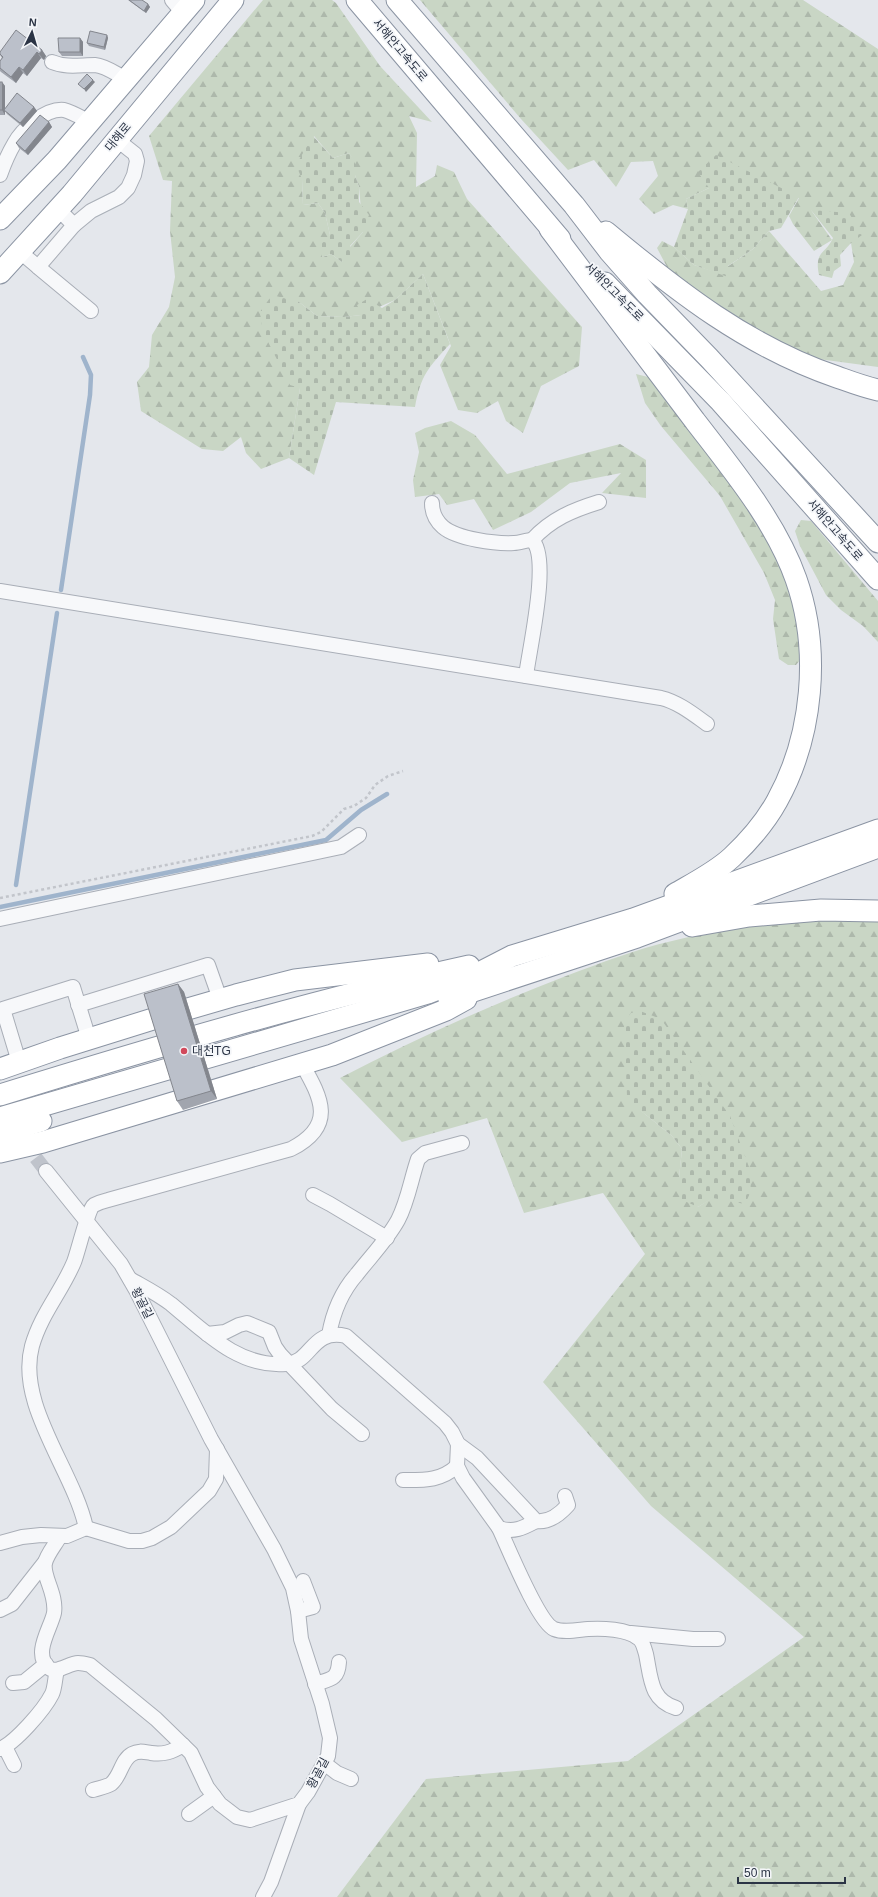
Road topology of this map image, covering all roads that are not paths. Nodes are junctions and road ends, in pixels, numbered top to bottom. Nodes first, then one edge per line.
1 (233, 0) edge
2 (357, 0) edge
3 (397, 0) edge
4 (183, 4) edge
5 (52, 62) dead end
6 (126, 79) junction
7 (90, 122) junction
8 (116, 139) junction
9 (0, 175) edge
10 (574, 205) junction
11 (58, 209) junction
12 (0, 219) edge
13 (74, 225) junction
14 (550, 229) junction
15 (19, 251) junction
16 (38, 267) junction
17 (0, 273) edge
18 (92, 311) dead end
19 (878, 390) edge
20 (599, 502) dead end
21 (432, 503) dead end
22 (532, 540) junction
23 (878, 542) edge
24 (878, 579) edge
25 (0, 591) edge
26 (526, 676) junction
27 (707, 724) dead end
28 (878, 830) edge
29 (359, 835) dead end
30 (878, 847) edge
31 (878, 912) edge
32 (0, 919) edge
33 (635, 928) junction
34 (512, 956) junction
35 (491, 985) junction
36 (220, 999) junction
37 (78, 1004) junction
38 (89, 1039) junction
39 (302, 1064) junction
40 (9, 1066) edge
41 (0, 1095) edge
42 (0, 1118) edge
43 (0, 1134) edge
44 (462, 1143) dead end
45 (0, 1152) edge
46 (46, 1171) tunnel mouth
47 (313, 1195) dead end
48 (87, 1220) junction
49 (387, 1238) junction
50 (129, 1279) junction
51 (207, 1334) junction
52 (329, 1334) junction
53 (289, 1364) junction
54 (362, 1434) dead end
55 (458, 1444) junction
56 (217, 1449) junction
57 (457, 1466) junction
58 (403, 1480) dead end
59 (565, 1496) dead end
60 (536, 1521) junction
61 (86, 1528) junction
62 (499, 1528) junction
63 (60, 1536) junction
64 (0, 1543) edge
65 (45, 1562) junction
66 (303, 1581) dead end
67 (0, 1610) edge
68 (298, 1611) junction
69 (631, 1633) junction
70 (718, 1639) dead end
71 (339, 1662) dead end
72 (51, 1667) junction
73 (13, 1683) dead end
74 (315, 1684) junction
75 (676, 1708) dead end
76 (182, 1745) junction
77 (2, 1748) edge
78 (324, 1763) junction
79 (14, 1765) dead end
80 (351, 1779) dead end
81 (93, 1790) dead end
82 (214, 1796) junction
83 (299, 1804) junction
84 (189, 1814) dead end
85 (264, 1897) edge

1 - 8 highway, 대해로
2 - 14 highway, 서해안고속도로
3 - 10 highway, 서해안고속도로
4 - 6 highway
5 - 6 street
6 - 7 highway
7 - 9 street
7 - 12 highway
8 - 11 highway, 대해로
8 - 13 street
10 - 19 highway
10 - 23 highway, 서해안고속도로
11 - 13 street
11 - 15 highway, 대해로
13 - 16 street
14 - 24 highway, 서해안고속도로
14 - 33 highway
15 - 16 street
15 - 17 highway, 대해로
16 - 18 street
20 - 22 street
21 - 22 street
22 - 26 street
25 - 26 street
26 - 27 street
28 - 33 highway
29 - 32 street
30 - 33 highway
31 - 33 highway
33 - 34 highway
33 - 35 highway
34 - 36 highway
34 - 41 highway
34 - 42 highway
35 - 39 highway
35 - 43 highway
36 - 37 street
36 - 38 highway
37 - 38 street
37 - 40 street
38 - 40 highway
39 - 45 highway
39 - 48 street
44 - 49 street
46 - 48 street, 황골길
47 - 49 street
48 - 50 street, 황골길
48 - 61 street
49 - 52 street
50 - 51 street
50 - 56 street, 황골길
51 - 53 street
51 - 53 street
52 - 53 street
52 - 55 street
53 - 54 street
55 - 57 street
55 - 60 street
56 - 61 street, 황골길
56 - 68 street, 황골길
57 - 58 street
57 - 62 street
59 - 60 street
60 - 62 street
61 - 63 street
62 - 69 street
63 - 64 street
63 - 65 street
65 - 67 street
65 - 72 street
66 - 68 street
68 - 74 street, 황골길
69 - 70 street
69 - 75 street
71 - 74 street
72 - 73 street
72 - 76 street
72 - 77 street
74 - 78 street, 황골길
76 - 81 street
76 - 82 street
77 - 79 street
78 - 80 street
78 - 83 street, 황골길
82 - 83 street
82 - 84 street
83 - 85 street, 황골길

